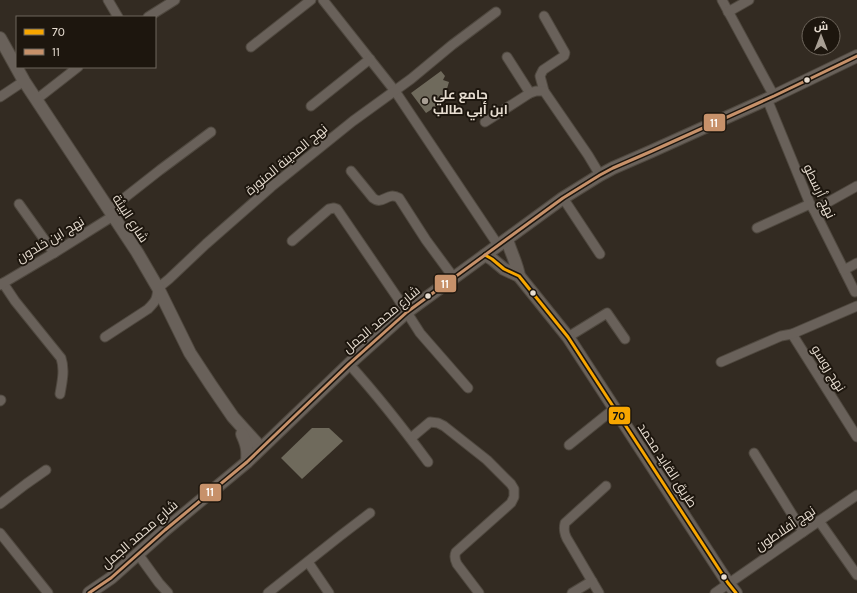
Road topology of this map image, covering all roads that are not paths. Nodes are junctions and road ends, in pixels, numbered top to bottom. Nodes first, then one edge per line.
1 (108, 0) edge
2 (175, 0) edge
3 (311, 0) edge
4 (323, 0) edge
5 (722, 0) edge
6 (749, 0) edge
7 (496, 12) dead end
8 (728, 12) junction
9 (117, 16) edge
10 (150, 16) edge
11 (544, 16) dead end
12 (0, 38) edge
13 (251, 46) dead end
14 (857, 56) edge
15 (507, 57) dead end
16 (370, 60) junction
17 (16, 67) edge
18 (17, 68) edge
19 (77, 68) edge
20 (24, 81) junction
21 (395, 91) junction
22 (544, 91) junction
23 (530, 93) junction
24 (0, 97) edge
25 (770, 97) junction
26 (37, 99) junction
27 (311, 106) dead end
28 (485, 122) dead end
29 (211, 132) dead end
30 (351, 171) dead end
31 (600, 175) junction
32 (857, 186) edge
33 (563, 198) junction
34 (19, 204) dead end
35 (812, 207) junction
36 (111, 213) junction
37 (757, 228) dead end
38 (292, 241) dead end
39 (503, 242) junction
40 (54, 253) junction
41 (600, 254) dead end
42 (485, 255) junction
43 (857, 263) edge
44 (844, 270) junction
45 (519, 276) junction
46 (454, 278) junction
47 (2, 284) edge
48 (158, 288) junction
49 (855, 292) dead end
50 (857, 306) edge
51 (407, 312) junction
52 (792, 334) junction
53 (105, 337) dead end
54 (568, 337) junction
55 (625, 339) dead end
56 (721, 362) dead end
57 (349, 364) junction
58 (468, 388) dead end
59 (60, 394) dead end
60 (615, 408) junction
61 (243, 432) junction
62 (274, 436) junction
63 (857, 437) edge
64 (411, 438) junction
65 (569, 445) dead end
66 (259, 451) junction
67 (754, 453) dead end
68 (247, 462) junction
69 (428, 462) dead end
70 (46, 470) dead end
71 (606, 486) dead end
72 (857, 496) edge
73 (0, 504) edge
74 (370, 513) dead end
75 (819, 521) junction
76 (803, 532) junction
77 (0, 533) edge
78 (138, 554) junction
79 (308, 562) junction
80 (857, 574) edge
81 (592, 581) junction
82 (728, 583) junction
83 (48, 593) edge
84 (89, 593) edge
85 (168, 593) edge
86 (268, 593) edge
87 (329, 593) edge
88 (479, 593) edge
89 (572, 593) edge
90 (599, 593) edge
91 (715, 593) edge
92 (736, 593) edge

1 - 9 street
2 - 10 street
3 - 13 street
4 - 16 street
5 - 8 street, نهج أرسطو
6 - 8 street
7 - 21 street, نهج المدينة المنورة
8 - 25 street, نهج أرسطو
11 - 22 street
12 - 17 street, شارع البيئة
14 - 25 street, شارع محمد الجمل
15 - 23 street
16 - 21 street
16 - 27 street
18 - 20 street, شارع البيئة
19 - 26 street
20 - 24 street
20 - 26 street, شارع البيئة
21 - 39 street
21 - 48 street, نهج المدينة المنورة
22 - 23 street
22 - 31 street
23 - 28 street
25 - 31 street, شارع محمد الجمل
25 - 35 street, نهج أرسطو
26 - 36 street, شارع البيئة
29 - 36 street, نهج ابن خلدون
30 - 46 street
31 - 33 street, شارع محمد الجمل
32 - 35 street
33 - 39 street, شارع محمد الجمل
33 - 41 street
34 - 40 street
35 - 37 street
35 - 44 street, نهج أرسطو
36 - 40 street, نهج ابن خلدون
36 - 48 street, شارع البيئة
38 - 51 street
39 - 42 street, شارع محمد الجمل
39 - 45 street, طريق القايد محمد
40 - 47 street, نهج ابن خلدون
42 - 45 street, طريق القايد محمد
42 - 46 street, شارع محمد الجمل
43 - 44 street
44 - 49 street, نهج أرسطو
45 - 54 street, طريق القايد محمد
46 - 51 street, شارع محمد الجمل
47 - 59 street
48 - 53 street, نهج المدينة المنورة
48 - 61 street, شارع البيئة
50 - 52 street
51 - 57 street, شارع محمد الجمل
51 - 58 street
52 - 56 street
52 - 63 street, نهج روسو
54 - 55 street
54 - 60 street, طريق القايد محمد
57 - 62 street, شارع محمد الجمل
57 - 64 street
60 - 65 street
60 - 82 street, طريق القايد محمد
61 - 62 street
61 - 66 street, شارع البيئة
61 - 68 street
62 - 66 street, شارع محمد الجمل
64 - 69 street
64 - 88 street
66 - 68 street, شارع محمد الجمل
67 - 76 street
68 - 78 street, شارع محمد الجمل
70 - 73 street
71 - 81 street
72 - 75 street, نهج أفلاطون
74 - 79 street
75 - 76 street, نهج أفلاطون
75 - 80 street
76 - 82 street, نهج أفلاطون
77 - 83 street
78 - 84 street, شارع محمد الجمل
78 - 85 street
79 - 86 street
79 - 87 street
81 - 89 street
81 - 90 street
82 - 91 street, نهج أفلاطون
82 - 92 street, طريق القايد محمد

